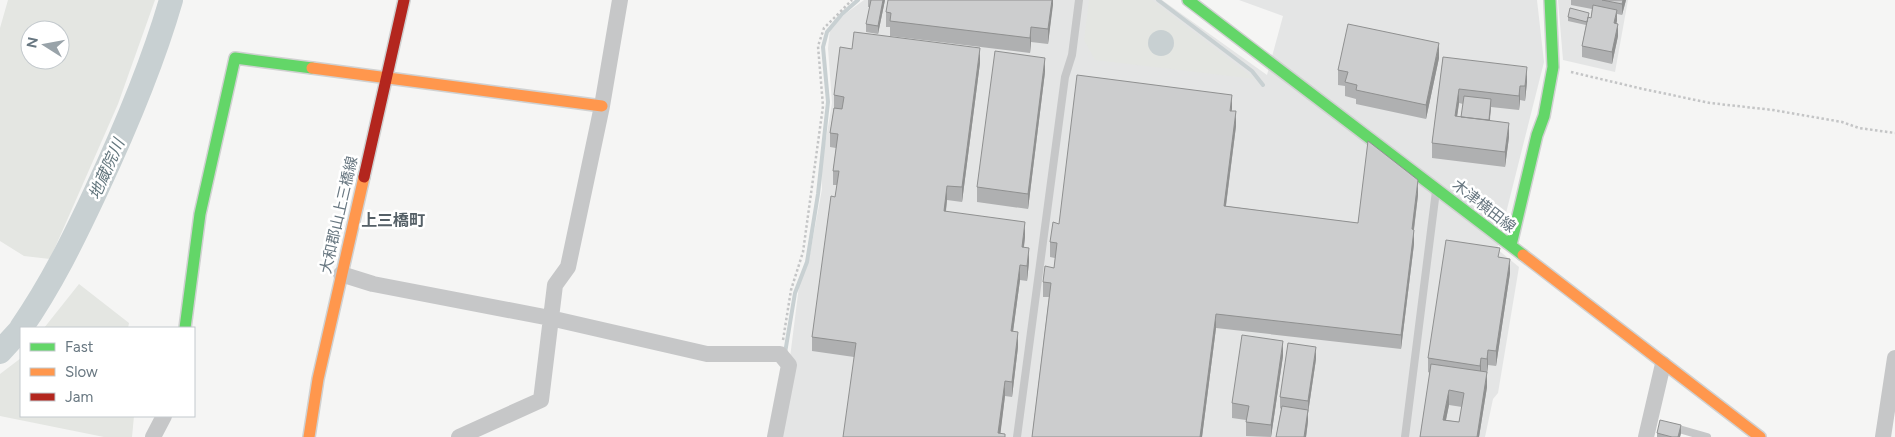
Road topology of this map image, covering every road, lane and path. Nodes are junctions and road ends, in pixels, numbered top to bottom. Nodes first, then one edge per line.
1 (404, 0) edge
2 (620, 0) edge
3 (852, 0) edge
4 (1079, 0) edge
5 (1188, 0) edge
6 (1550, 0) edge
7 (1553, 61) junction
8 (386, 76) junction
9 (602, 106) junction
10 (1895, 133) edge
11 (1437, 188) junction
12 (1511, 246) junction
13 (341, 274) junction
14 (550, 318) junction
15 (185, 327) edge
16 (1895, 358) edge
17 (785, 360) junction
18 (1663, 364) junction
19 (163, 417) edge
20 (1650, 421) junction
21 (153, 437) edge
22 (309, 437) edge
23 (459, 437) edge
24 (775, 437) edge
25 (1017, 437) edge
26 (1404, 437) edge
27 (1646, 437) edge
28 (1707, 437) edge
29 (1760, 437) edge
30 (1883, 437) edge

1 - 8 main road, 大和郡山上三橋線
2 - 9 street
3 - 17 path
4 - 25 lane
5 - 11 main road, 木津横田線
6 - 7 main road
7 - 10 path
7 - 12 main road
8 - 9 main road
8 - 13 main road, 大和郡山上三橋線
8 - 15 main road
9 - 14 street
11 - 12 main road, 木津横田線
11 - 26 lane
12 - 18 main road, 木津横田線
13 - 14 street
13 - 22 main road, 大和郡山上三橋線
14 - 17 street
14 - 23 street
16 - 30 street
17 - 24 street
18 - 20 street
18 - 29 main road, 木津横田線
19 - 21 street
20 - 27 street
20 - 28 lane

